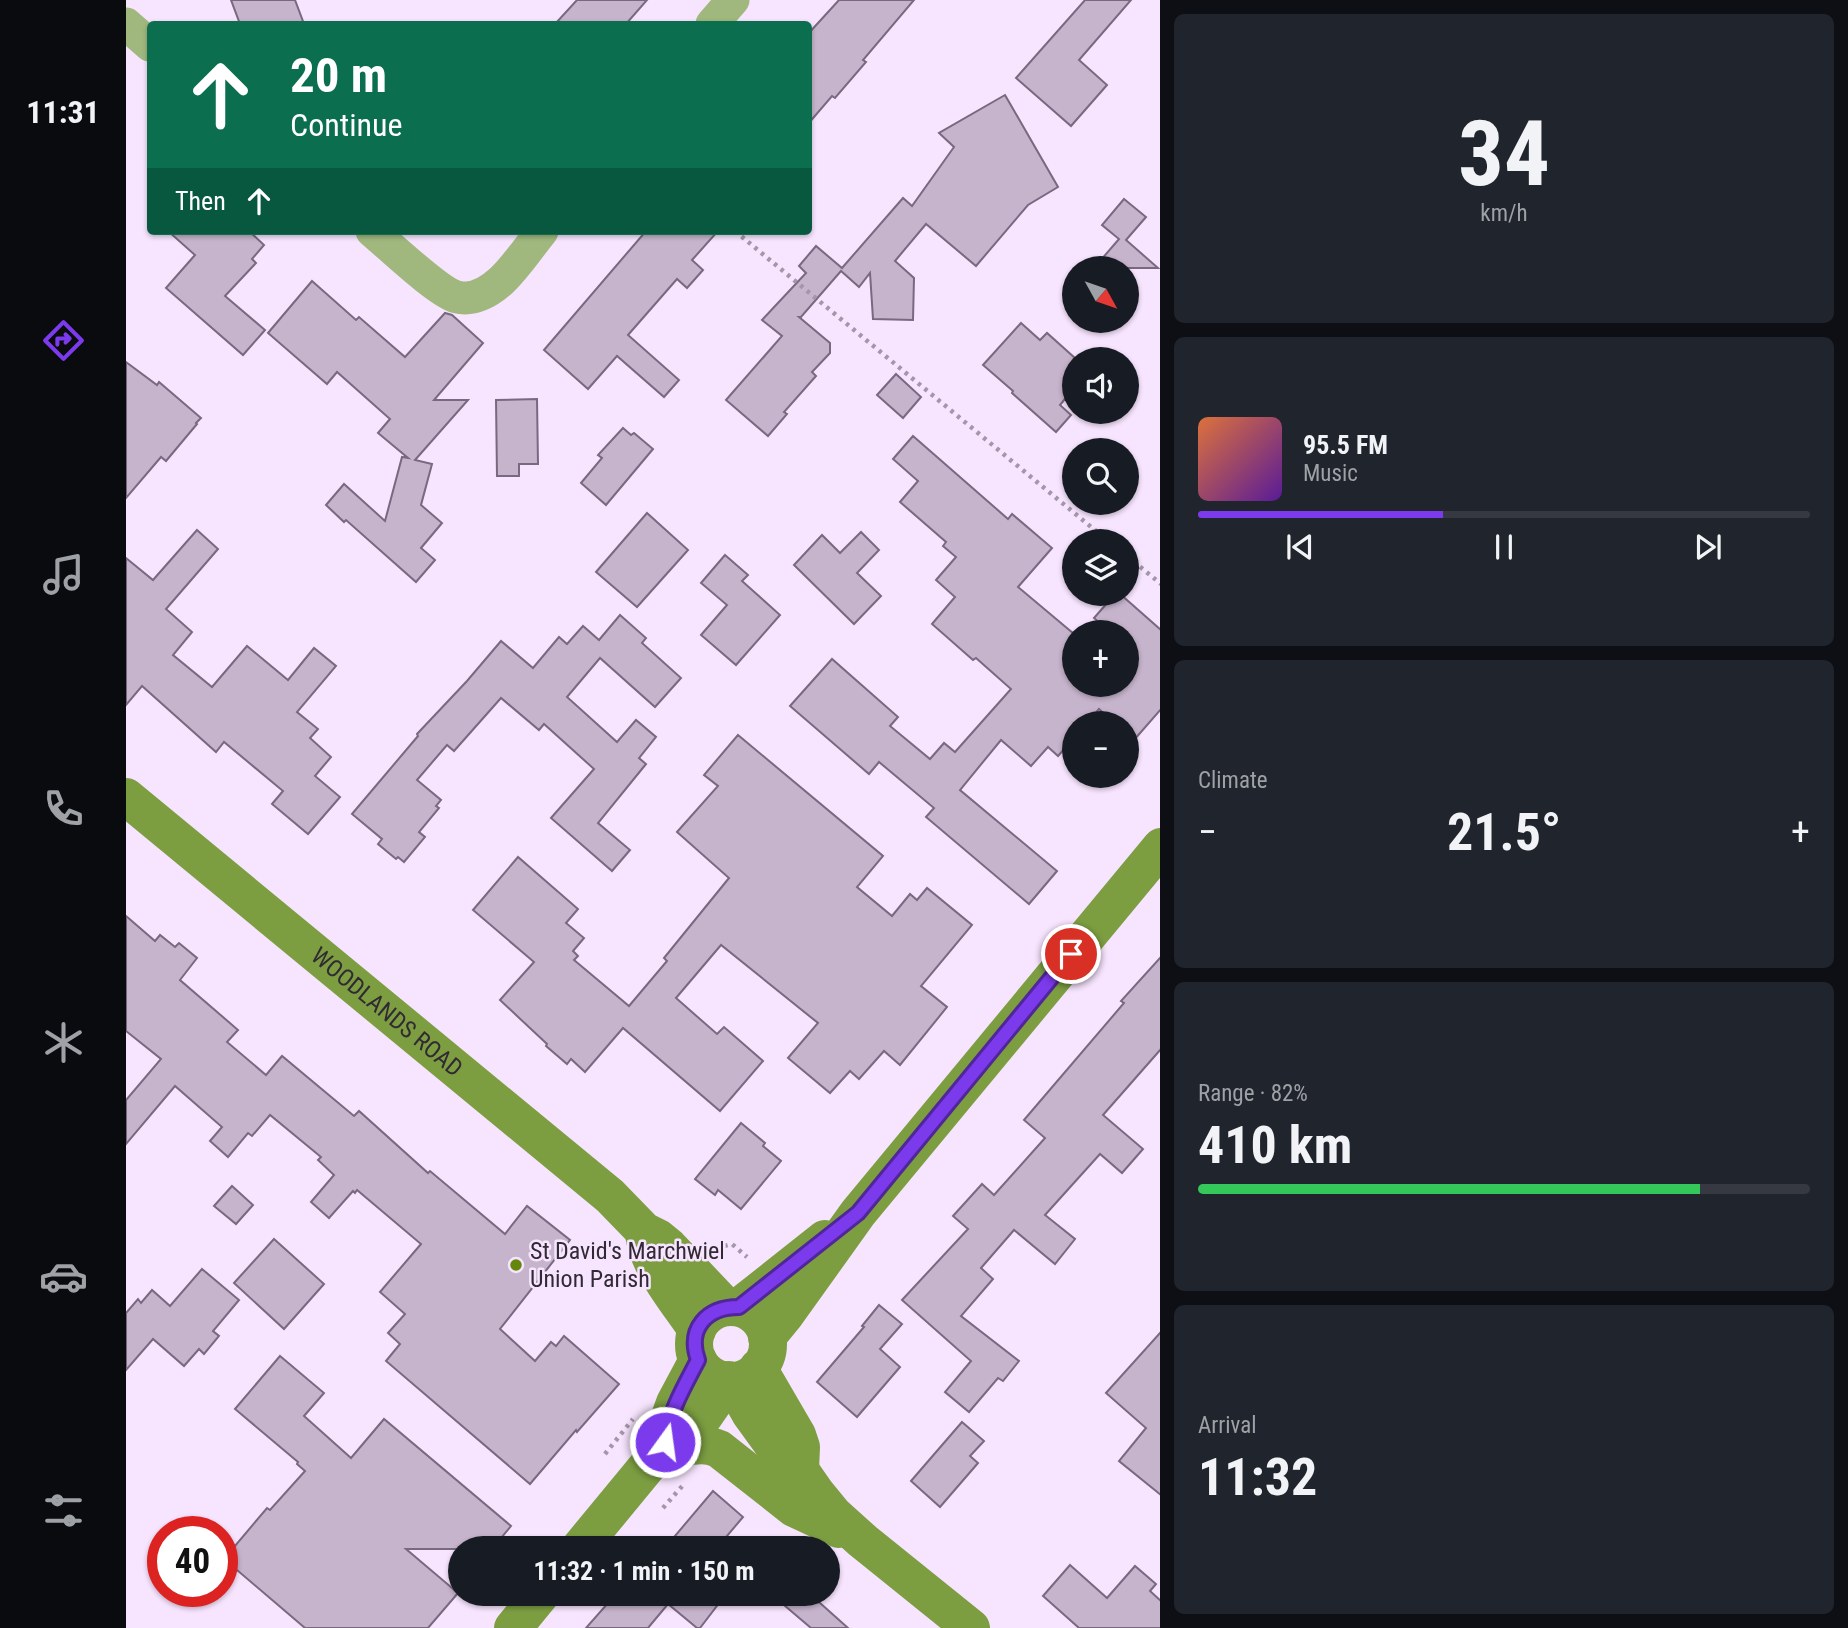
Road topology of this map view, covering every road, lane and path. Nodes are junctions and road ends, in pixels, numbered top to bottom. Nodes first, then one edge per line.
1 (733, 0) edge
2 (715, 21) edge
3 (126, 24) edge
4 (147, 42) edge
5 (377, 235) edge
6 (539, 235) edge
7 (740, 235) edge
8 (1094, 529) edge
9 (1139, 566) edge
10 (1160, 584) edge
11 (126, 797) edge
12 (1160, 847) edge
13 (731, 1346) junction
14 (637, 1415) dead end
15 (660, 1450) junction
16 (605, 1454) dead end
17 (590, 1536) edge
18 (863, 1541) junction
19 (531, 1606) edge
20 (513, 1628) edge
21 (971, 1628) edge

1 - 2 street
3 - 4 street
5 - 6 street
7 - 8 path
9 - 10 path
11 - 13 street, WOODLANDS ROAD
12 - 13 street
13 - 15 street
13 - 18 street, WOODLANDS ROAD
14 - 16 path
15 - 17 street
15 - 18 street
18 - 21 street
19 - 20 street

